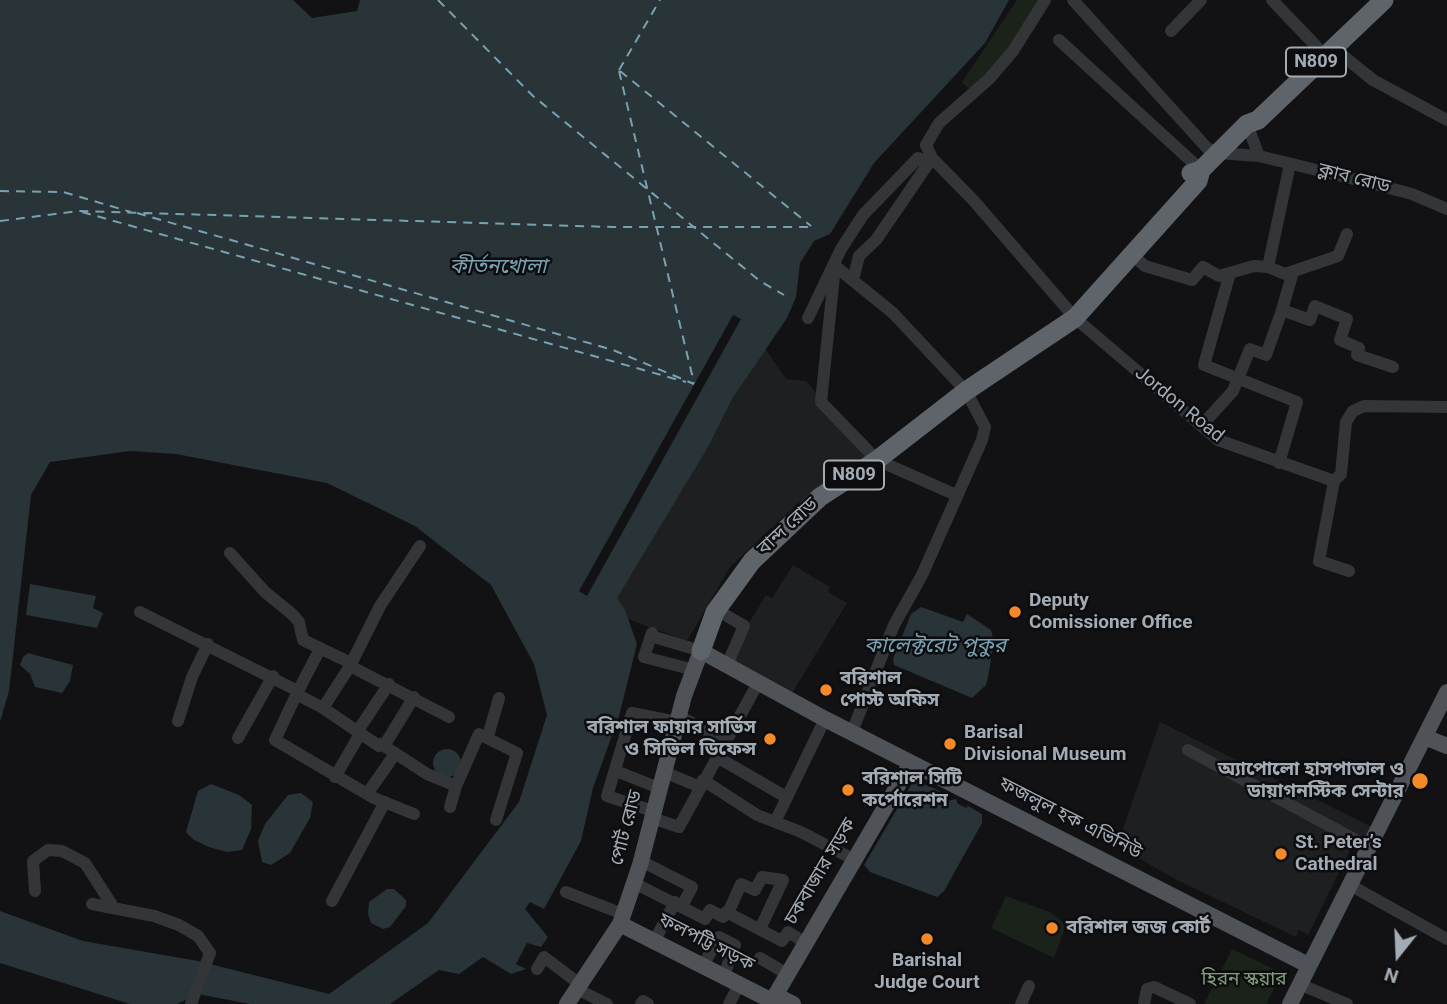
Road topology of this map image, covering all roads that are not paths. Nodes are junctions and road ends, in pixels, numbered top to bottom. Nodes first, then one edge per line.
1 (1045, 0) edge
2 (1073, 0) edge
3 (1201, 0) edge
4 (1272, 0) edge
5 (1369, 0) edge
6 (1384, 0) edge
7 (1171, 31) dead end
8 (1059, 40) dead end
9 (1324, 47) junction
10 (1447, 120) edge
11 (1247, 124) junction
12 (1218, 153) junction
13 (1259, 156) junction
14 (930, 160) junction
15 (1290, 164) junction
16 (1201, 170) junction
17 (1447, 209) edge
18 (1347, 234) dead end
19 (1130, 253) junction
20 (835, 265) junction
21 (1268, 267) junction
22 (1293, 272) junction
23 (1230, 273) junction
24 (853, 280) junction
25 (1282, 310) junction
26 (1070, 313) junction
27 (808, 318) dead end
28 (1394, 368) dead end
29 (1238, 380) junction
30 (966, 391) junction
31 (1447, 407) edge
32 (1202, 425) junction
33 (877, 460) junction
34 (1279, 463) junction
35 (1334, 481) junction
36 (956, 495) junction
37 (420, 546) dead end
38 (230, 553) dead end
39 (1349, 571) dead end
40 (717, 610) junction
41 (140, 612) dead end
42 (208, 645) junction
43 (320, 649) junction
44 (701, 651) junction
45 (727, 664) junction
46 (351, 665) junction
47 (694, 670) junction
48 (273, 676) junction
49 (758, 683) junction
50 (389, 684) junction
51 (1447, 692) edge
52 (297, 693) junction
53 (414, 697) junction
54 (499, 698) dead end
55 (323, 708) junction
56 (449, 717) dead end
57 (678, 719) junction
58 (825, 719) junction
59 (177, 721) dead end
60 (358, 733) junction
61 (852, 733) junction
62 (488, 736) junction
63 (1425, 737) junction
64 (238, 738) dead end
65 (727, 740) junction
66 (1447, 746) edge
67 (390, 750) junction
68 (1188, 750) dead end
69 (717, 757) junction
70 (911, 763) junction
71 (616, 771) junction
72 (664, 772) junction
73 (335, 777) junction
74 (701, 783) junction
75 (456, 786) junction
76 (659, 788) junction
77 (367, 794) junction
78 (786, 797) junction
79 (385, 802) junction
80 (450, 807) dead end
81 (414, 814) dead end
82 (652, 814) junction
83 (496, 820) dead end
84 (775, 822) junction
85 (1369, 847) junction
86 (853, 859) junction
87 (642, 861) junction
88 (634, 883) junction
89 (1350, 885) junction
90 (34, 891) dead end
91 (566, 892) dead end
92 (332, 901) dead end
93 (92, 904) dead end
94 (679, 904) junction
95 (114, 908) junction
96 (732, 916) junction
97 (622, 919) junction
98 (760, 929) junction
99 (1447, 939) edge
100 (654, 940) junction
101 (728, 942) junction
102 (804, 942) junction
103 (760, 958) dead end
104 (704, 964) junction
105 (1308, 965) junction
106 (537, 969) dead end
107 (787, 974) junction
108 (724, 975) junction
109 (740, 983) junction
110 (1299, 984) junction
111 (1029, 986) dead end
112 (579, 987) junction
113 (772, 1000) edge
114 (191, 1004) edge
115 (567, 1004) edge
116 (607, 1004) edge
117 (641, 1004) edge
118 (649, 1004) edge
119 (729, 1004) edge
120 (793, 1004) edge
121 (1021, 1004) edge
122 (1144, 1004) edge
123 (1190, 1004) edge
124 (1290, 1004) edge
125 (1348, 1004) edge

1 - 14 street
2 - 12 street
3 - 7 street
4 - 9 street
5 - 9 highway, বান্দ রোড / N809
6 - 9 highway, বান্দ রোড / N809
8 - 16 street
9 - 10 street
9 - 11 highway, বান্দ রোড / N809
11 - 12 highway, বান্দ রোড / N809
11 - 13 street
12 - 13 street, ক্লাব রোড
12 - 16 highway, বান্দ রোড / N809
13 - 15 street, ক্লাব রোড
14 - 20 street
14 - 24 street
14 - 26 street, Jordon Road
15 - 17 street, ক্লাব রোড
15 - 21 street
16 - 19 highway, বান্দ রোড / N809
16 - 26 highway, বান্দ রোড / N809
18 - 22 street
19 - 23 street
19 - 26 highway, বান্দ রোড / N809
20 - 24 street
20 - 27 street
20 - 33 street
21 - 22 street
21 - 23 street
22 - 25 street
23 - 29 street
24 - 30 street
25 - 28 street
25 - 29 street
26 - 30 highway, বান্দ রোড / N809
26 - 32 street, Jordon Road
29 - 32 street
29 - 34 street
30 - 33 highway, বান্দ রোড / N809
30 - 36 street
31 - 35 street
32 - 34 street, Jordon Road
33 - 36 street
33 - 40 highway, বান্দ রোড / N809
34 - 35 street, Jordon Road
35 - 39 street
36 - 61 street
37 - 46 street
38 - 43 street
40 - 44 highway, বান্দ রোড / N809
40 - 45 street
41 - 42 street
42 - 48 street
42 - 59 street
43 - 46 street
43 - 52 street
44 - 45 main road, ফজলুল হক এভিনিউ
44 - 47 main road, পোর্ট রোড
44 - 47 street
45 - 49 main road, ফজলুল হক এভিনিউ
46 - 50 street
46 - 55 street
47 - 57 main road, পোর্ট রোড
48 - 52 street
48 - 64 street
49 - 58 main road, ফজলুল হক এভিনিউ
49 - 65 street
50 - 53 street
50 - 60 street
51 - 63 main road
52 - 55 street
52 - 73 street
53 - 56 street
53 - 67 street
54 - 62 street
55 - 60 street
57 - 65 street
57 - 71 street
57 - 72 main road, পোর্ট রোড
58 - 61 main road, ফজলুল হক এভিনিউ
58 - 78 street
60 - 67 street
60 - 73 street
61 - 70 main road, ফজলুল হক এভিনিউ
62 - 75 street
62 - 83 street
63 - 66 main road
63 - 85 main road
65 - 69 street
67 - 75 street
67 - 77 street
68 - 85 street
69 - 74 street
69 - 78 street
70 - 86 main road, চকবাজার সড়ক
70 - 105 main road, ফজলুল হক এভিনিউ
71 - 76 street
71 - 82 street
72 - 74 street
72 - 76 main road, পোর্ট রোড
73 - 77 street
74 - 82 street
74 - 84 street
75 - 80 street
76 - 82 main road, পোর্ট রোড
77 - 79 street
78 - 84 street
79 - 81 street
79 - 92 street
82 - 87 main road, পোর্ট রোড
84 - 86 street
85 - 89 main road
86 - 102 main road, চকবাজার সড়ক
87 - 88 main road, পোর্ট রোড
87 - 94 street
88 - 94 street
88 - 97 main road, পোর্ট রোড
89 - 99 street
89 - 105 main road
90 - 95 street
91 - 97 street
93 - 95 street
94 - 96 street
94 - 100 street
95 - 114 street
96 - 98 street
96 - 98 street
96 - 101 street
97 - 100 main road, ফলপট্টি সড়ক
97 - 112 main road, পোর্ট রোড
98 - 102 street
100 - 104 main road, ফলপট্টি সড়ক
101 - 104 street
101 - 108 street
102 - 107 main road, চকবাজার সড়ক
103 - 107 street
104 - 108 main road, ফলপট্টি সড়ক
105 - 110 main road
106 - 112 street
107 - 113 main road, চকবাজার সড়ক
108 - 109 main road, ফলপট্টি সড়ক
109 - 113 main road, ফলপট্টি সড়ক
109 - 119 street
110 - 124 main road
110 - 125 street
111 - 121 street
112 - 115 main road, পোর্ট রোড
112 - 116 street
113 - 120 main road, ফলপট্টি সড়ক
117 - 118 street
122 - 123 street

